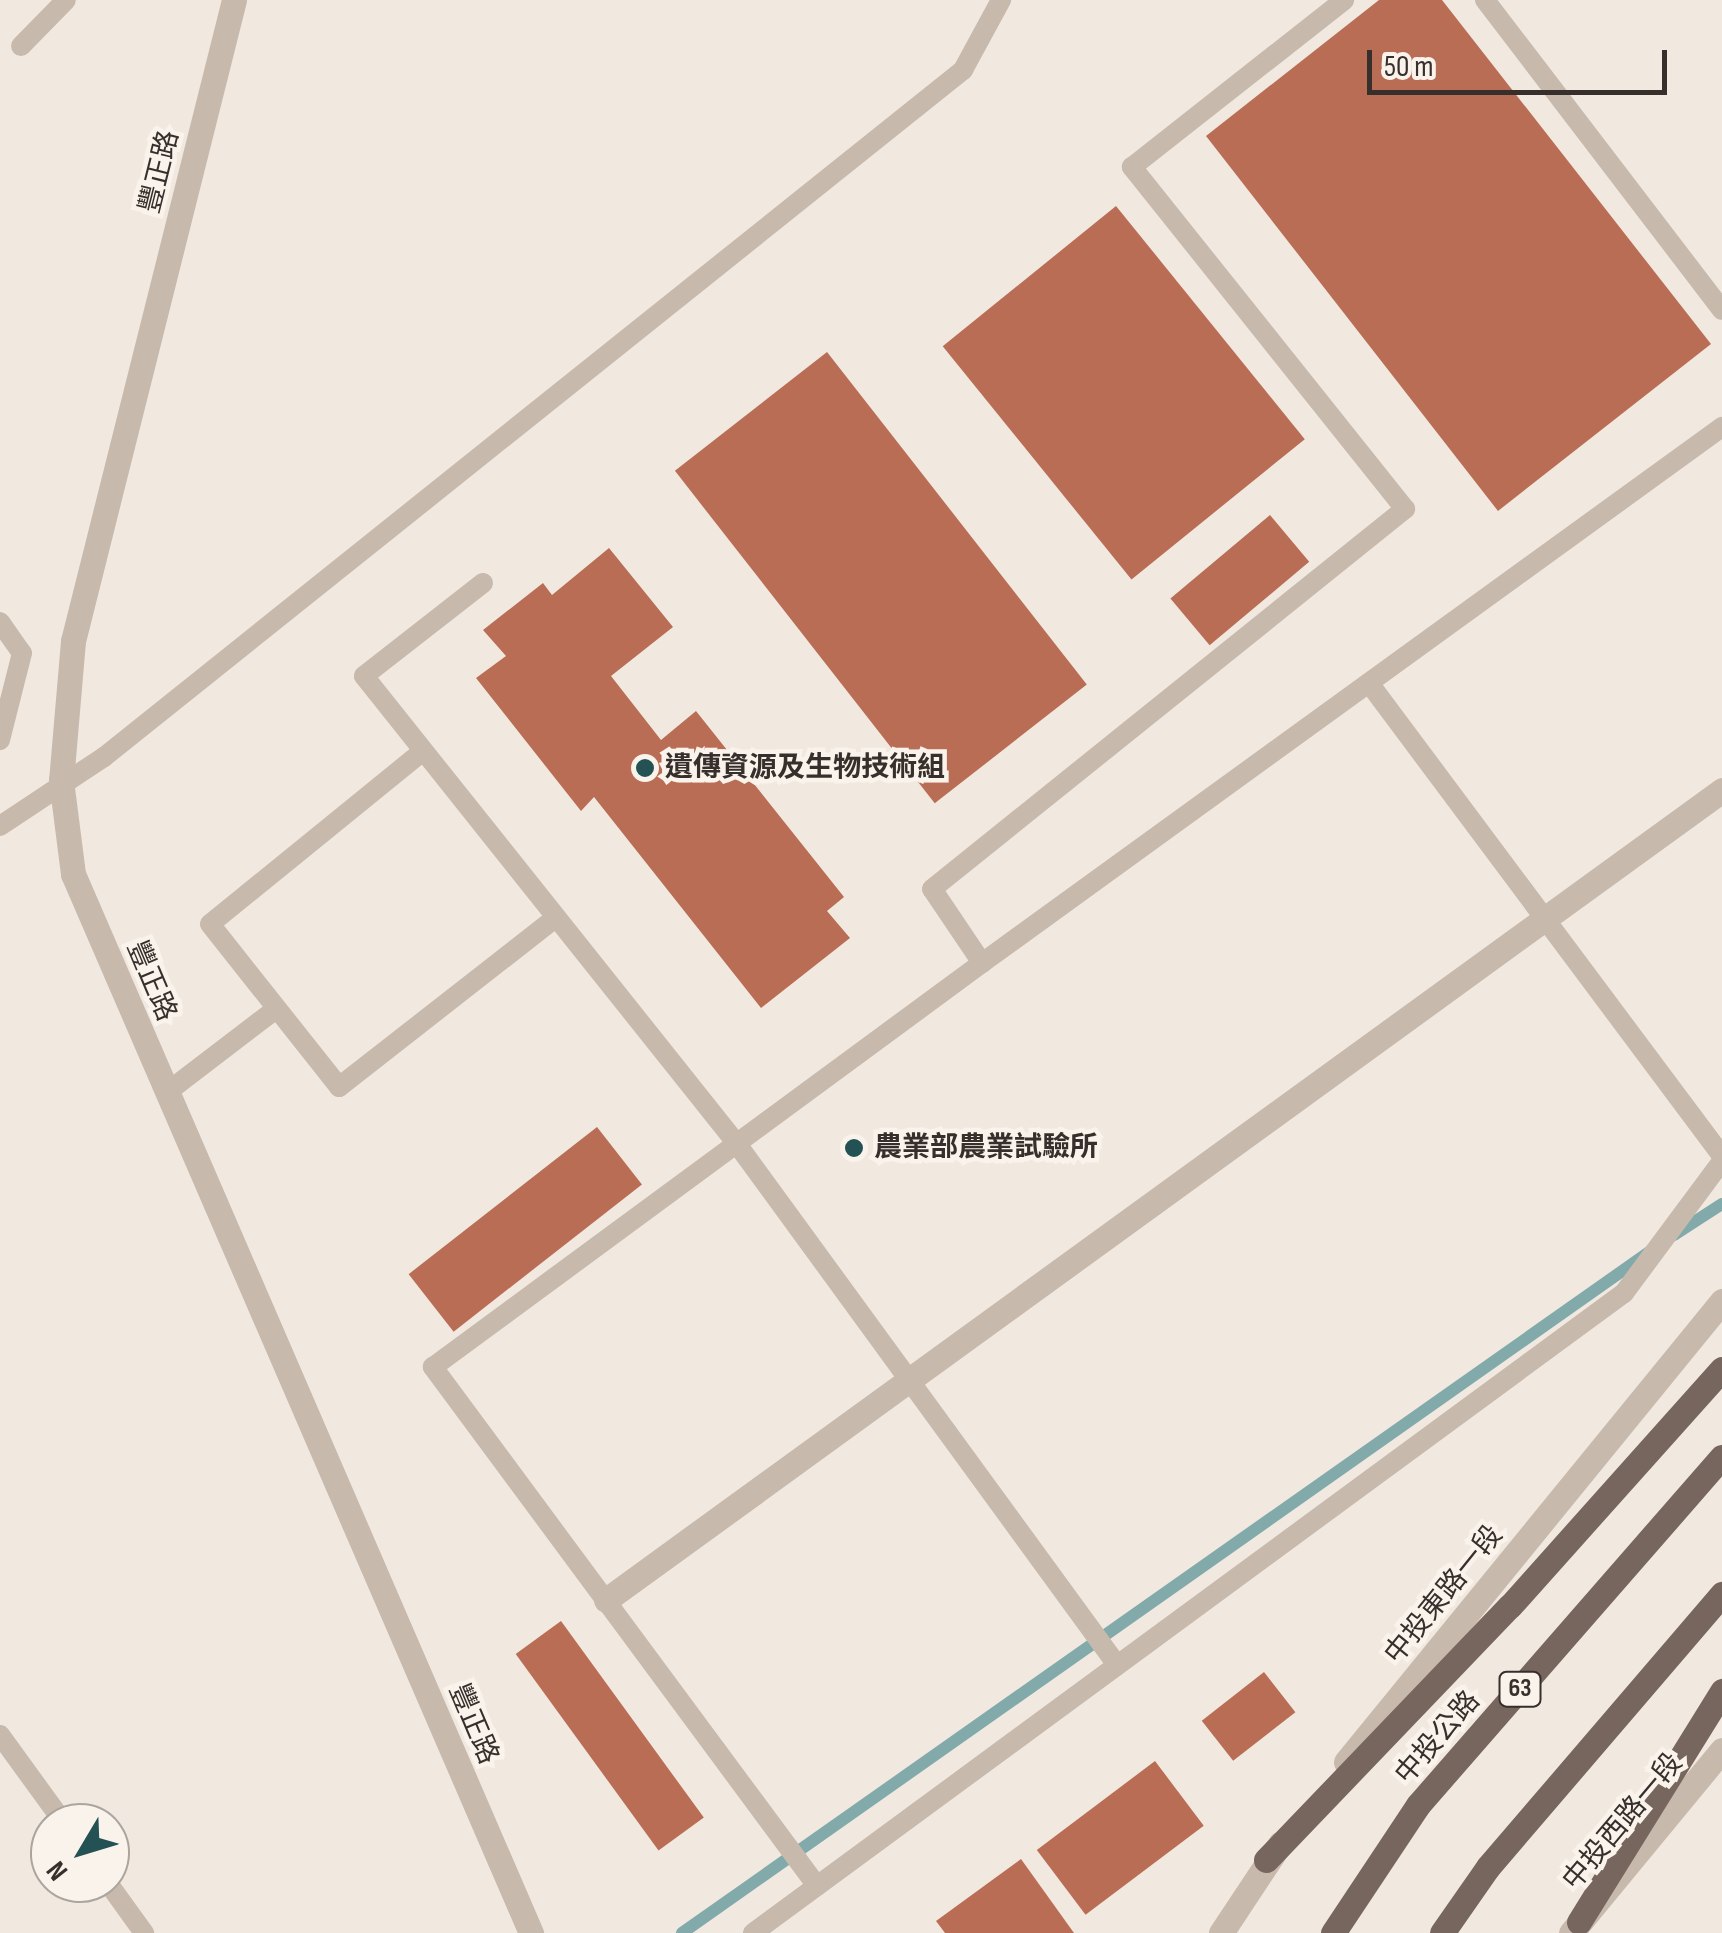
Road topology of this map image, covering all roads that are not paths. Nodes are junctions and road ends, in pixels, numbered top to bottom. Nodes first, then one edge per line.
1 (66, 0) edge
2 (234, 0) edge
3 (1001, 0) edge
4 (1344, 0) edge
5 (1485, 0) edge
6 (20, 46) dead end
7 (1722, 310) edge
8 (1722, 426) edge
9 (483, 583) dead end
10 (0, 622) edge
11 (1369, 683) junction
12 (0, 740) edge
13 (423, 751) junction
14 (61, 780) junction
15 (1722, 790) edge
16 (0, 826) edge
17 (1544, 914) junction
18 (554, 919) junction
19 (982, 964) junction
20 (276, 1009) junction
21 (166, 1093) junction
22 (737, 1144) junction
23 (1722, 1159) edge
24 (1722, 1301) edge
25 (1722, 1369) edge
26 (908, 1379) junction
27 (1722, 1457) edge
28 (1722, 1594) edge
29 (606, 1600) junction
30 (1117, 1665) junction
31 (1722, 1691) edge
32 (0, 1735) edge
33 (1722, 1750) edge
34 (49, 1803) edge
35 (1266, 1860) junction
36 (817, 1886) junction
37 (122, 1903) edge
38 (1575, 1928) edge
39 (144, 1933) edge
40 (531, 1933) edge
41 (753, 1933) edge
42 (1221, 1933) edge
43 (1333, 1933) edge
44 (1442, 1933) edge

1 - 6 lane
2 - 14 street, 豐正路
3 - 14 lane
4 - 19 lane
5 - 7 lane
8 - 11 lane
9 - 13 lane
10 - 12 lane
11 - 17 lane
11 - 19 lane
13 - 18 lane
13 - 20 lane
14 - 16 lane
14 - 21 street, 豐正路
15 - 17 street
17 - 23 lane
17 - 26 street
18 - 20 lane
18 - 22 lane
19 - 22 lane
20 - 21 lane
21 - 40 street, 豐正路
22 - 26 lane
22 - 29 lane
23 - 30 lane
24 - 35 street, 中投東路一段
25 - 35 main road
26 - 29 street
26 - 30 lane
27 - 43 main road, 中投公路 / 63
28 - 44 main road
29 - 36 lane
30 - 36 lane
31 - 38 main road
32 - 34 lane
33 - 38 street, 中投西路一段
35 - 42 street, 中投東路一段
36 - 41 lane
37 - 39 lane

